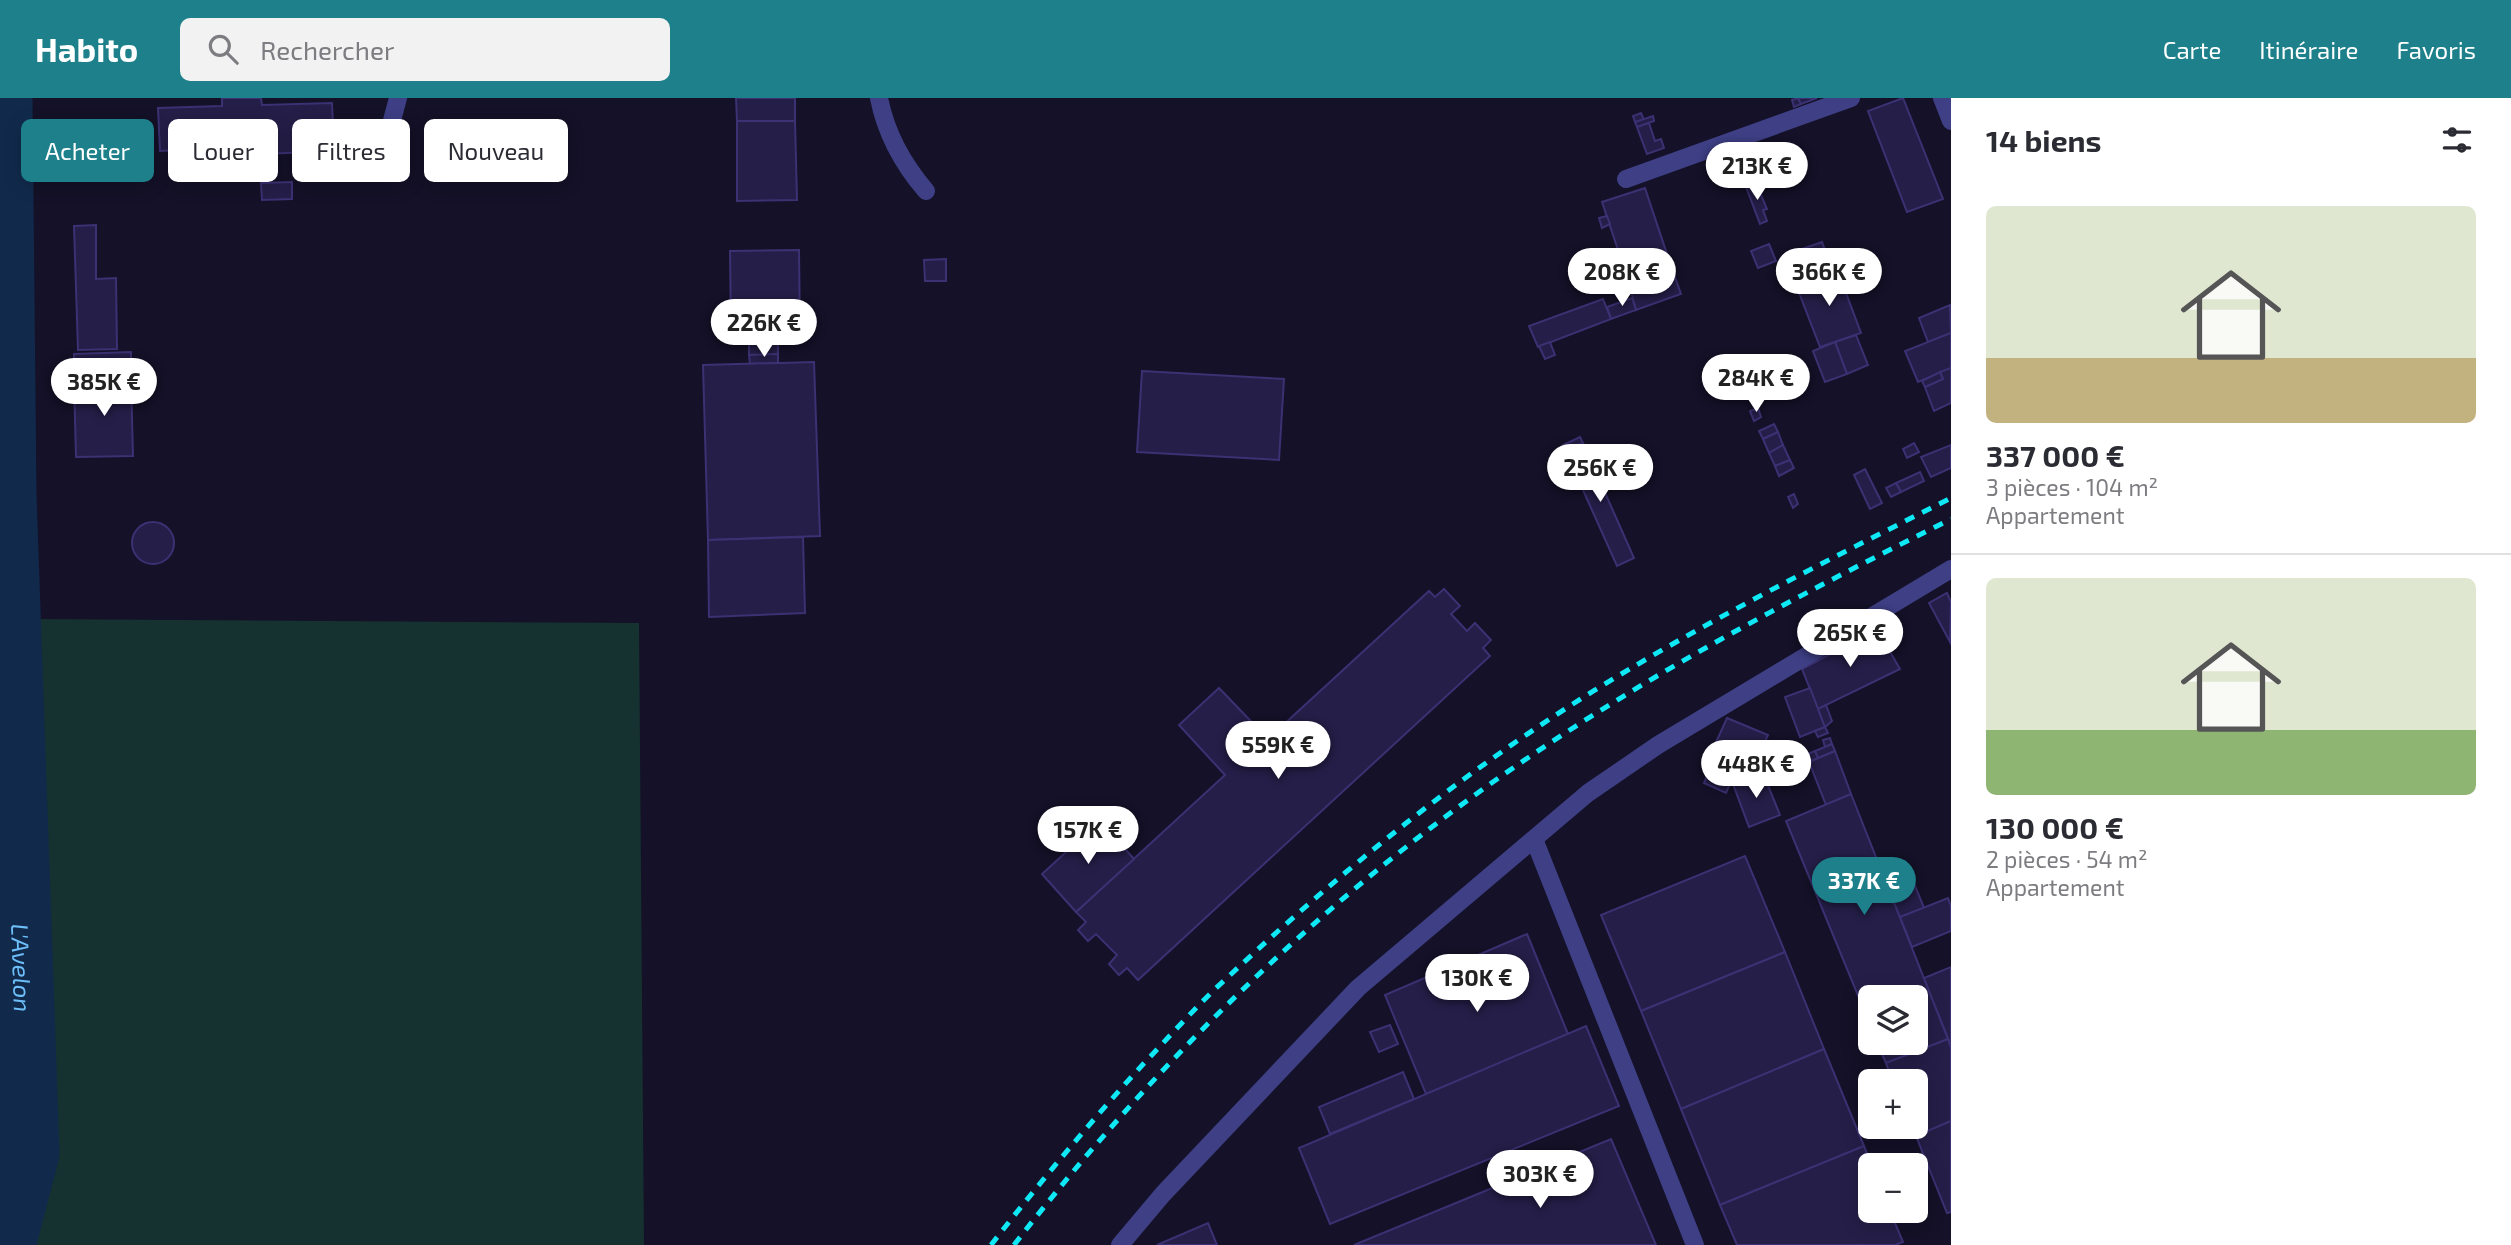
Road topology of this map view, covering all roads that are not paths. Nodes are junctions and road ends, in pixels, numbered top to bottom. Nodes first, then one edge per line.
1 (398, 98) edge
2 (879, 98) edge
3 (1851, 98) edge
4 (1942, 98) edge
5 (392, 119) edge
6 (1951, 121) edge
7 (1626, 178) dead end
8 (926, 191) dead end
9 (1951, 569) edge
10 (1534, 839) junction
11 (1120, 1245) edge
12 (1695, 1245) edge

1 - 5 street
2 - 8 street
3 - 7 street
4 - 6 street
9 - 10 street
10 - 11 street
10 - 12 street

